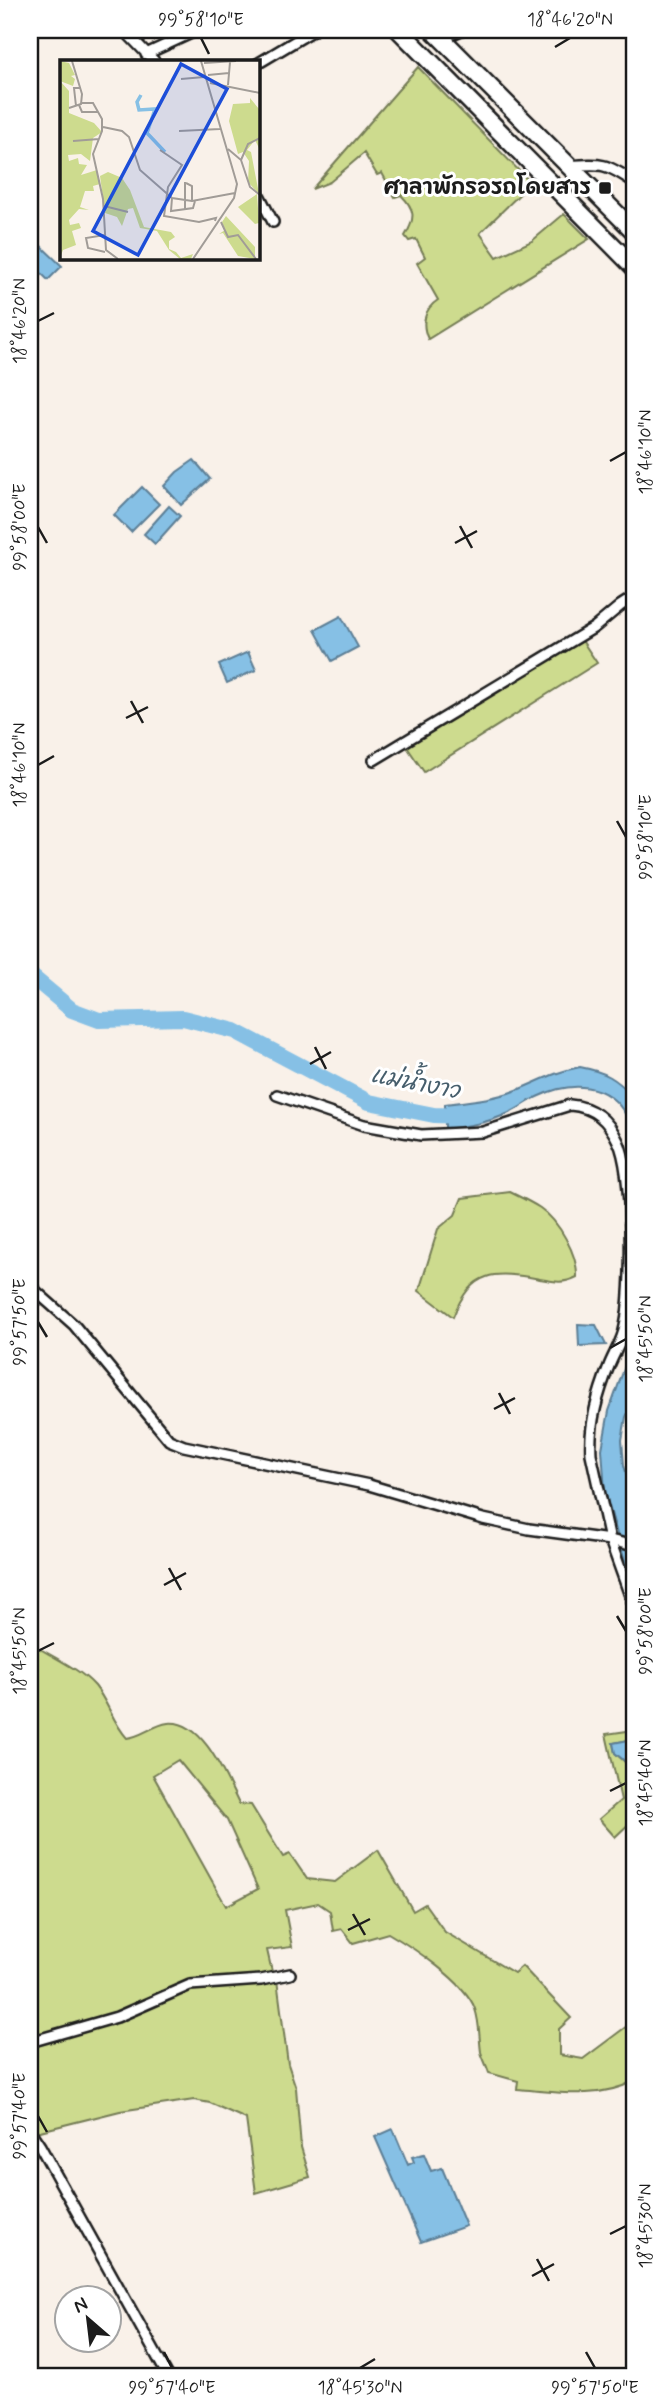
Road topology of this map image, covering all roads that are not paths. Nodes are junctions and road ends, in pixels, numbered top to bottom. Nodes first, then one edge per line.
1 (124, 30) edge
2 (198, 30) edge
3 (314, 30) edge
4 (399, 30) edge
5 (461, 30) edge
6 (437, 34) edge
7 (150, 58) edge
8 (259, 63) edge
9 (569, 166) junction
10 (634, 182) edge
11 (259, 195) edge
12 (273, 222) dead end
13 (634, 231) edge
14 (634, 267) edge
15 (634, 597) edge
16 (373, 760) dead end
17 (277, 1095) dead end
18 (30, 1286) edge
19 (611, 1540) junction
20 (634, 1546) edge
21 (634, 1607) edge
22 (290, 1974) dead end
23 (30, 2042) edge
24 (30, 2131) edge
25 (168, 2376) edge

1 - 7 street
2 - 7 street
3 - 8 street
4 - 14 highway
5 - 6 street
6 - 9 highway
9 - 10 street
9 - 13 highway
11 - 12 street
15 - 16 street
17 - 19 street
18 - 19 street
19 - 20 street
19 - 21 street
22 - 23 street
24 - 25 street

